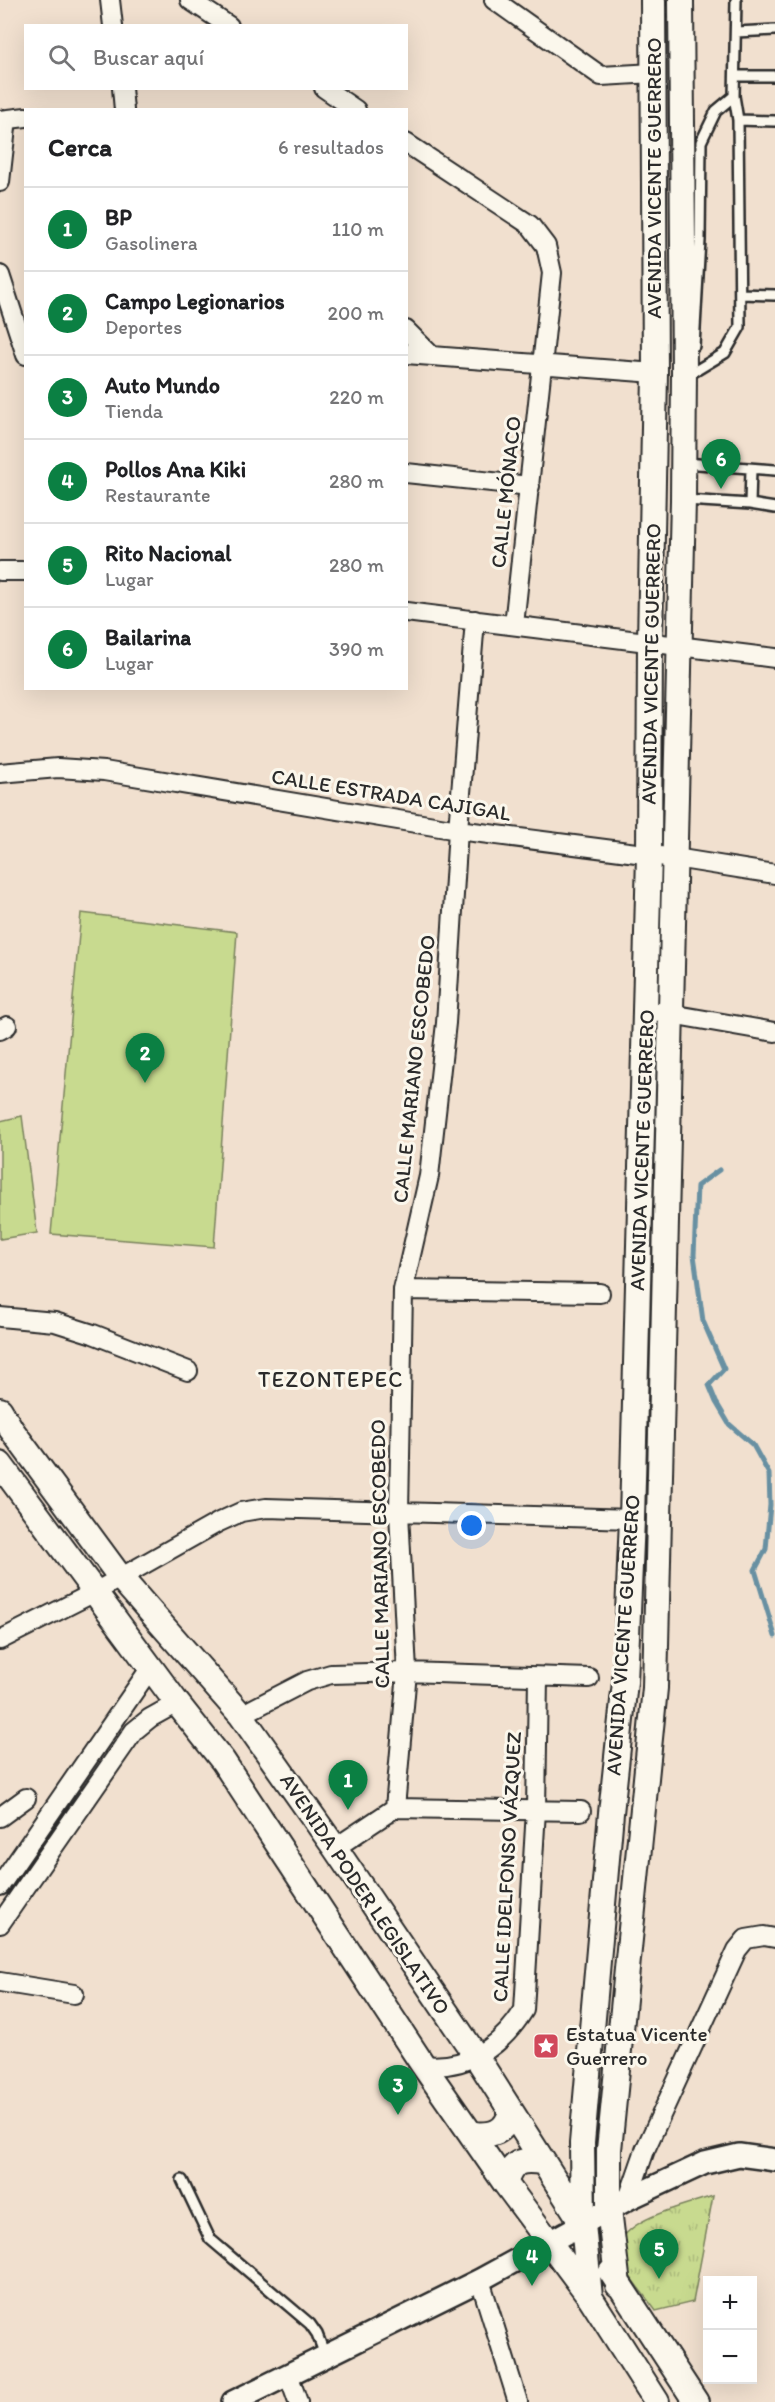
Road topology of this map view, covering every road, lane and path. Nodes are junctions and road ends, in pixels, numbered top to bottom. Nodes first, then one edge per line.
1 (110, 0) edge
2 (190, 0) edge
3 (494, 0) edge
4 (653, 0) edge
5 (681, 0) edge
6 (736, 0) edge
7 (113, 24) edge
8 (226, 24) edge
9 (775, 30) edge
10 (736, 32) junction
11 (654, 74) junction
12 (735, 76) junction
13 (775, 76) edge
14 (122, 90) edge
15 (327, 90) edge
16 (734, 96) junction
17 (124, 108) edge
18 (353, 108) edge
19 (11, 119) edge
20 (738, 120) junction
21 (775, 121) edge
22 (408, 144) edge
23 (0, 182) edge
24 (0, 275) edge
25 (741, 294) junction
26 (775, 295) edge
27 (14, 325) edge
28 (408, 332) edge
29 (24, 350) edge
30 (408, 354) edge
31 (431, 355) junction
32 (542, 363) junction
33 (655, 373) junction
34 (684, 374) junction
35 (681, 463) junction
36 (751, 468) junction
37 (775, 470) edge
38 (408, 473) edge
39 (530, 486) junction
40 (682, 500) junction
41 (750, 504) junction
42 (775, 508) edge
43 (0, 571) edge
44 (24, 571) edge
45 (408, 612) edge
46 (475, 620) junction
47 (514, 625) junction
48 (650, 642) junction
49 (678, 645) junction
50 (775, 658) edge
51 (0, 773) edge
52 (458, 830) junction
53 (649, 855) junction
54 (675, 858) junction
55 (775, 874) edge
56 (645, 1010) junction
57 (671, 1013) junction
58 (775, 1032) edge
59 (404, 1290) junction
60 (600, 1293) dead end
61 (0, 1317) edge
62 (188, 1371) dead end
63 (0, 1410) edge
64 (0, 1464) edge
65 (399, 1512) junction
66 (632, 1519) junction
67 (120, 1577) junction
68 (95, 1592) junction
69 (0, 1640) edge
70 (151, 1667) junction
71 (407, 1672) junction
72 (538, 1677) junction
73 (589, 1678) dead end
74 (177, 1703) junction
75 (242, 1715) junction
76 (26, 1798) dead end
77 (395, 1808) junction
78 (536, 1810) junction
79 (581, 1811) dead end
80 (0, 1817) edge
81 (335, 1848) junction
82 (0, 1886) edge
83 (0, 1924) edge
84 (775, 1938) edge
85 (0, 1983) edge
86 (74, 1994) dead end
87 (476, 2056) junction
88 (423, 2065) junction
89 (511, 2112) junction
90 (472, 2134) junction
91 (775, 2160) edge
92 (542, 2162) junction
93 (182, 2180) dead end
94 (505, 2183) junction
95 (619, 2204) junction
96 (583, 2224) junction
97 (549, 2243) junction
98 (480, 2280) junction
99 (618, 2285) junction
100 (590, 2297) junction
101 (324, 2355) junction
102 (288, 2374) junction
103 (232, 2402) edge
104 (298, 2402) edge
105 (518, 2402) edge
106 (657, 2402) edge
107 (696, 2402) edge

1 - 7 street
2 - 8 street
3 - 11 street
4 - 11 main road, AVENIDA VICENTE GUERRERO
5 - 34 main road, AVENIDA VICENTE GUERRERO
6 - 10 lane
9 - 10 lane
10 - 12 lane
11 - 33 main road, AVENIDA VICENTE GUERRERO
12 - 13 lane
12 - 16 lane
14 - 17 street
15 - 18 street
16 - 20 lane
16 - 34 lane
19 - 23 street
20 - 21 lane
20 - 25 lane
22 - 32 street, CALLE MÓNACO
24 - 27 street
25 - 26 lane
25 - 34 lane
27 - 29 street
28 - 31 street
30 - 31 street
31 - 32 street
32 - 33 street
32 - 39 street, CALLE MÓNACO
33 - 48 main road, AVENIDA VICENTE GUERRERO
34 - 35 main road, AVENIDA VICENTE GUERRERO
35 - 36 lane
35 - 40 main road, AVENIDA VICENTE GUERRERO
36 - 37 lane
36 - 41 lane
38 - 39 street
39 - 47 street, CALLE MÓNACO
40 - 41 lane
40 - 49 main road, AVENIDA VICENTE GUERRERO
41 - 42 lane
43 - 44 street
45 - 46 street
46 - 47 street
46 - 52 street, CALLE MARIANO ESCOBEDO
47 - 48 street
48 - 49 street
48 - 53 main road, AVENIDA VICENTE GUERRERO
49 - 50 street
49 - 54 main road, AVENIDA VICENTE GUERRERO
51 - 52 street, CALLE ESTRADA CAJIGAL
52 - 53 street, CALLE ESTRADA CAJIGAL
52 - 59 street, CALLE MARIANO ESCOBEDO
53 - 54 street, CALLE ESTRADA CAJIGAL
53 - 56 main road, AVENIDA VICENTE GUERRERO
54 - 55 street, CALLE ESTRADA CAJIGAL
54 - 57 main road, AVENIDA VICENTE GUERRERO
56 - 57 street
56 - 66 main road, AVENIDA VICENTE GUERRERO
57 - 58 street
57 - 95 main road, AVENIDA VICENTE GUERRERO
59 - 60 street
59 - 65 street, CALLE MARIANO ESCOBEDO
61 - 62 street
63 - 67 main road, AVENIDA PODER LEGISLATIVO
64 - 68 main road, AVENIDA PODER LEGISLATIVO
65 - 66 street
65 - 67 street
65 - 71 street, CALLE MARIANO ESCOBEDO
66 - 96 main road, AVENIDA VICENTE GUERRERO
67 - 68 street
67 - 75 main road, AVENIDA PODER LEGISLATIVO
68 - 69 street
68 - 70 main road, AVENIDA PODER LEGISLATIVO
70 - 74 main road, AVENIDA PODER LEGISLATIVO
70 - 82 street
71 - 72 street
71 - 75 street
71 - 77 street, CALLE MARIANO ESCOBEDO
72 - 73 street
72 - 78 street, CALLE IDELFONSO VÁZQUEZ
74 - 83 street
74 - 88 main road, AVENIDA PODER LEGISLATIVO
75 - 81 main road, AVENIDA PODER LEGISLATIVO
76 - 80 street
77 - 78 street
77 - 81 street
78 - 79 street
78 - 87 street, CALLE IDELFONSO VÁZQUEZ
81 - 87 main road, AVENIDA PODER LEGISLATIVO
84 - 95 street
85 - 86 street
87 - 88 street, CALLE IDELFONSO VÁZQUEZ
87 - 89 main road, AVENIDA PODER LEGISLATIVO
88 - 90 main road, AVENIDA PODER LEGISLATIVO
89 - 90 main road
89 - 92 main road, AVENIDA PODER LEGISLATIVO
90 - 94 main road, AVENIDA PODER LEGISLATIVO
91 - 95 street
92 - 94 main road
92 - 96 main road, AVENIDA PODER LEGISLATIVO
93 - 101 lane
94 - 97 main road, AVENIDA PODER LEGISLATIVO
95 - 96 street
95 - 99 main road, AVENIDA VICENTE GUERRERO
96 - 97 street
96 - 99 main road, AVENIDA PODER LEGISLATIVO
96 - 100 main road, AVENIDA VICENTE GUERRERO
97 - 98 street
97 - 100 main road, AVENIDA PODER LEGISLATIVO
98 - 101 street
98 - 105 street
99 - 107 main road, AVENIDA PODER LEGISLATIVO
100 - 106 main road, AVENIDA PODER LEGISLATIVO
101 - 102 street
102 - 103 street
102 - 104 street

